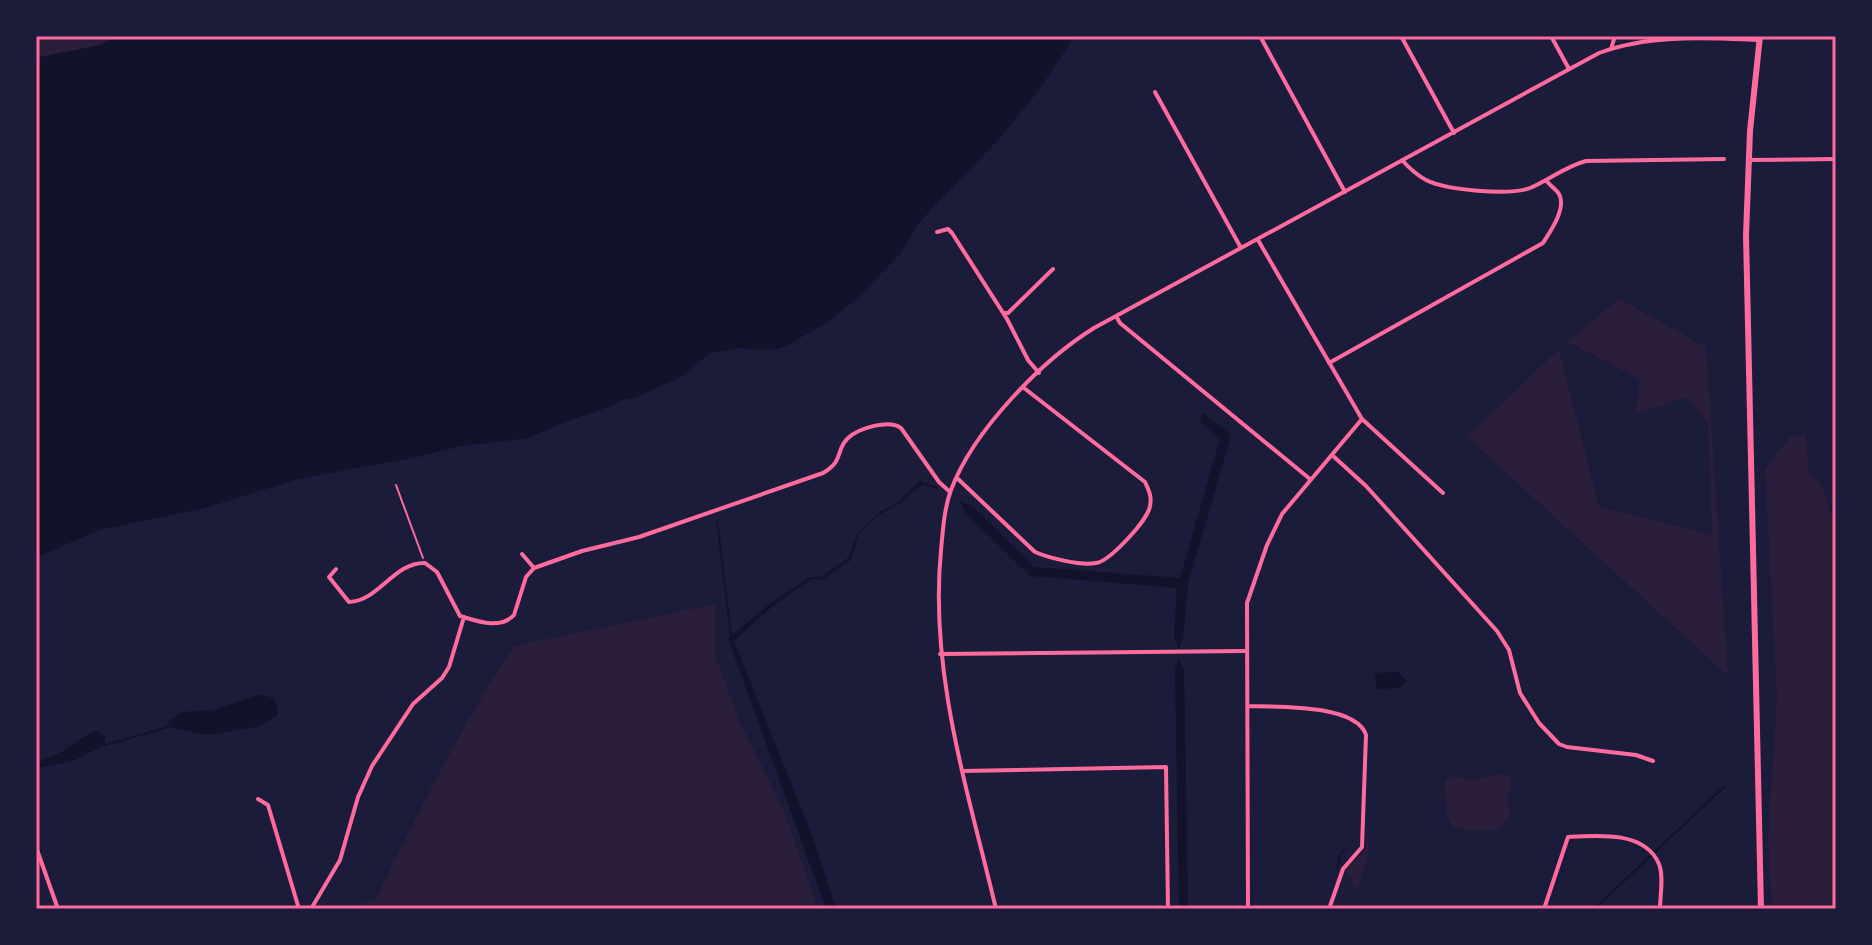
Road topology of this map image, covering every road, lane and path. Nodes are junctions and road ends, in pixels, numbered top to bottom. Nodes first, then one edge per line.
1 (1260, 36) edge
2 (1401, 36) edge
3 (1551, 36) edge
4 (1615, 36) edge
5 (1760, 38) edge
6 (1611, 49) junction
7 (1569, 69) junction
8 (1155, 92) dead end
9 (1454, 133) junction
10 (1724, 159) dead end
11 (1836, 159) edge
12 (1402, 160) junction
13 (1748, 160) junction
14 (1546, 179) junction
15 (1345, 192) junction
16 (937, 232) dead end
17 (1258, 240) junction
18 (1241, 248) junction
19 (1053, 269) dead end
20 (1003, 313) junction
21 (1116, 316) junction
22 (1329, 363) junction
23 (1039, 373) junction
24 (1024, 388) junction
25 (1362, 419) junction
26 (1332, 455) junction
27 (956, 478) junction
28 (1310, 479) junction
29 (396, 485) dead end
30 (950, 492) junction
31 (1443, 493) dead end
32 (522, 554) dead end
33 (425, 563) junction
34 (534, 568) junction
35 (336, 569) dead end
36 (464, 617) junction
37 (1245, 651) junction
38 (940, 654) junction
39 (1247, 706) junction
40 (1653, 761) dead end
41 (963, 771) junction
42 (258, 799) dead end
43 (36, 847) edge
44 (58, 909) edge
45 (299, 909) edge
46 (311, 909) edge
47 (996, 909) edge
48 (1168, 909) edge
49 (1248, 909) edge
50 (1329, 909) edge
51 (1544, 909) edge
52 (1660, 909) edge
53 (1761, 909) edge

1 - 15 street
2 - 9 street
3 - 7 street
4 - 6 street
5 - 6 street
5 - 13 main road
6 - 7 street
7 - 9 street
8 - 18 street
9 - 12 street
10 - 14 street
11 - 13 street
12 - 14 street
12 - 15 street
13 - 53 main road
14 - 22 street
15 - 17 street
16 - 20 street
17 - 18 street
17 - 22 street
18 - 21 street
19 - 20 street
20 - 23 street
21 - 23 street
21 - 28 street
22 - 25 street
23 - 24 street
24 - 27 street
24 - 27 street
25 - 26 street
25 - 31 street
26 - 28 street
26 - 40 street
27 - 30 street
28 - 37 street
29 - 33 path
30 - 34 street
30 - 38 street
32 - 34 street
33 - 35 street
33 - 36 street
34 - 36 street
36 - 46 street
37 - 38 street
37 - 39 street
38 - 41 street
39 - 49 street
39 - 50 street
41 - 47 street
41 - 48 street
42 - 45 street
43 - 44 street
51 - 52 street

